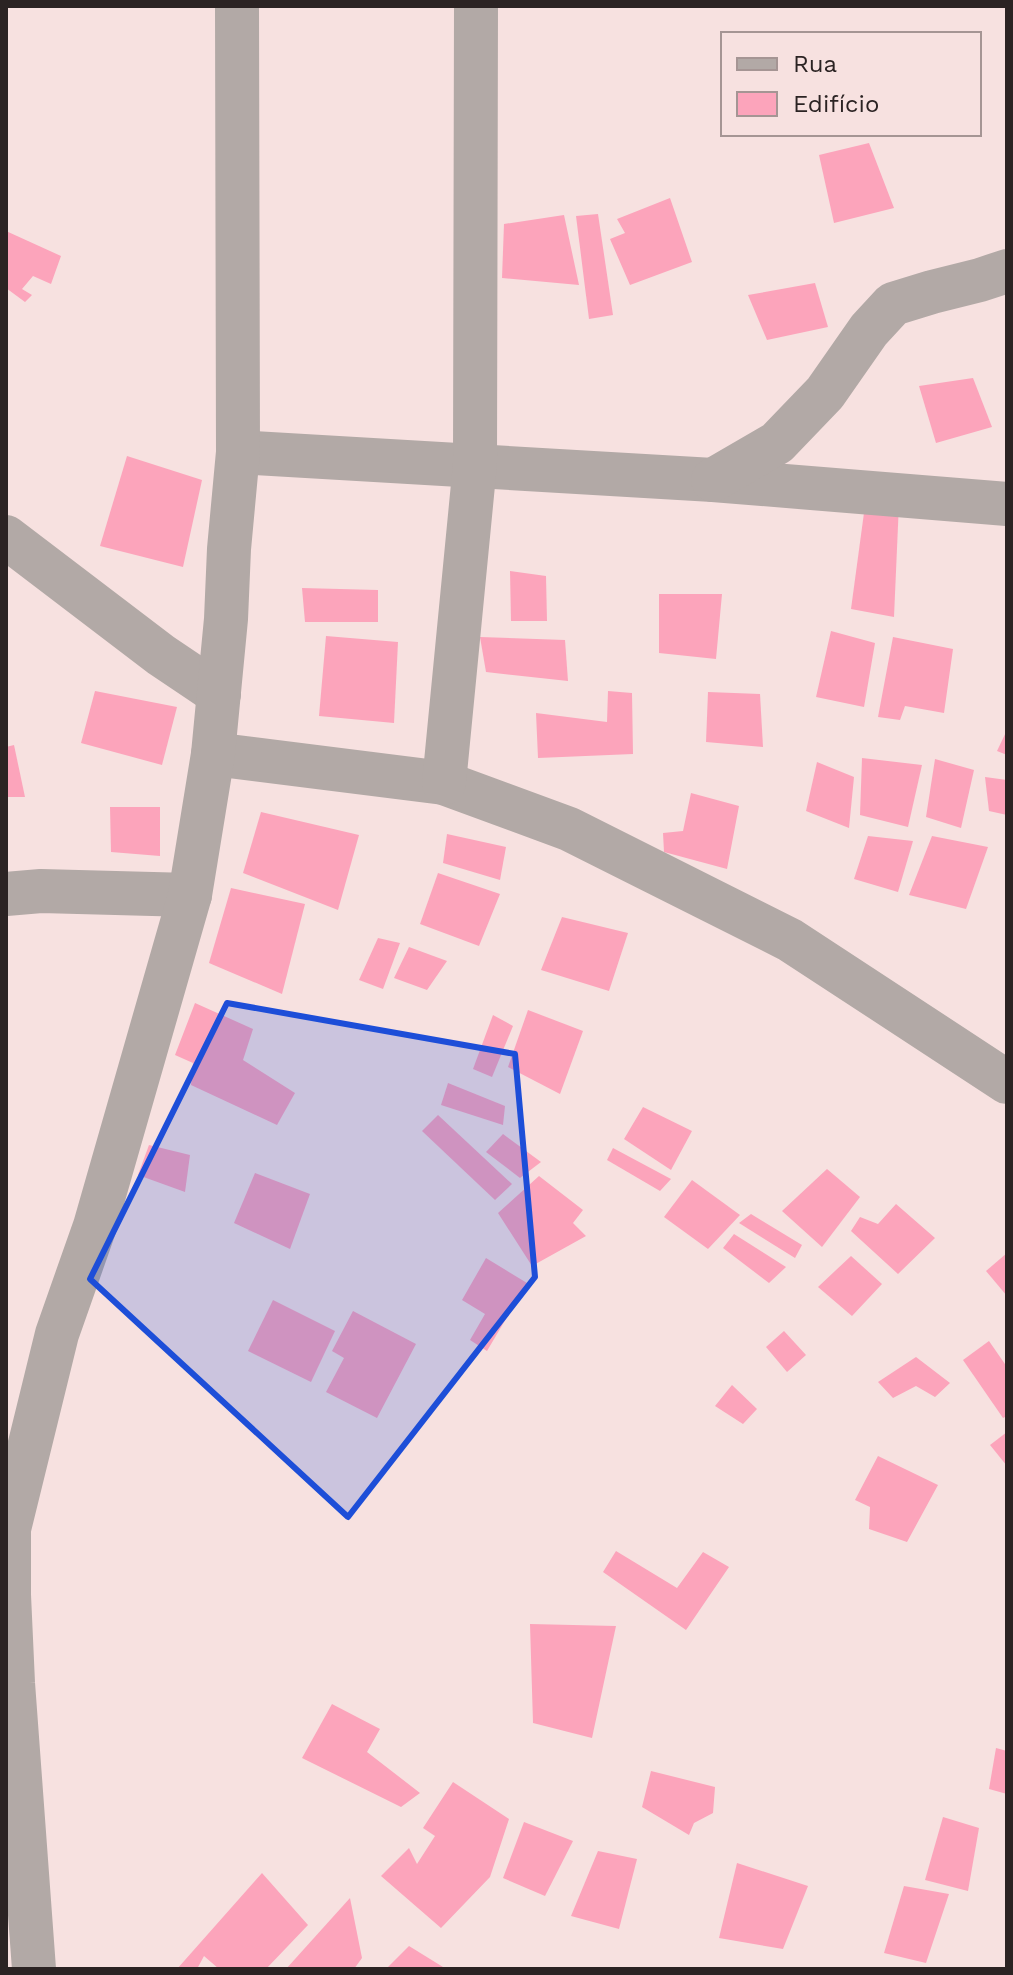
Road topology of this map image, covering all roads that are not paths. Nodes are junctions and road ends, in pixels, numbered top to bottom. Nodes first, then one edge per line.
1 (237, 6) edge
2 (476, 6) edge
3 (1007, 271) edge
4 (238, 452) junction
5 (475, 464) junction
6 (713, 480) junction
7 (1007, 504) edge
8 (6, 537) edge
9 (219, 694) junction
10 (213, 754) junction
11 (444, 783) junction
12 (6, 894) edge
13 (190, 895) junction
14 (1007, 1082) edge
15 (34, 1969) edge

1 - 4 street
2 - 5 street
3 - 6 street
4 - 5 street
4 - 9 street
5 - 6 street
5 - 11 street
6 - 7 street
8 - 9 street
9 - 10 street
10 - 11 street
10 - 13 street
11 - 14 street
12 - 13 street
13 - 15 street

